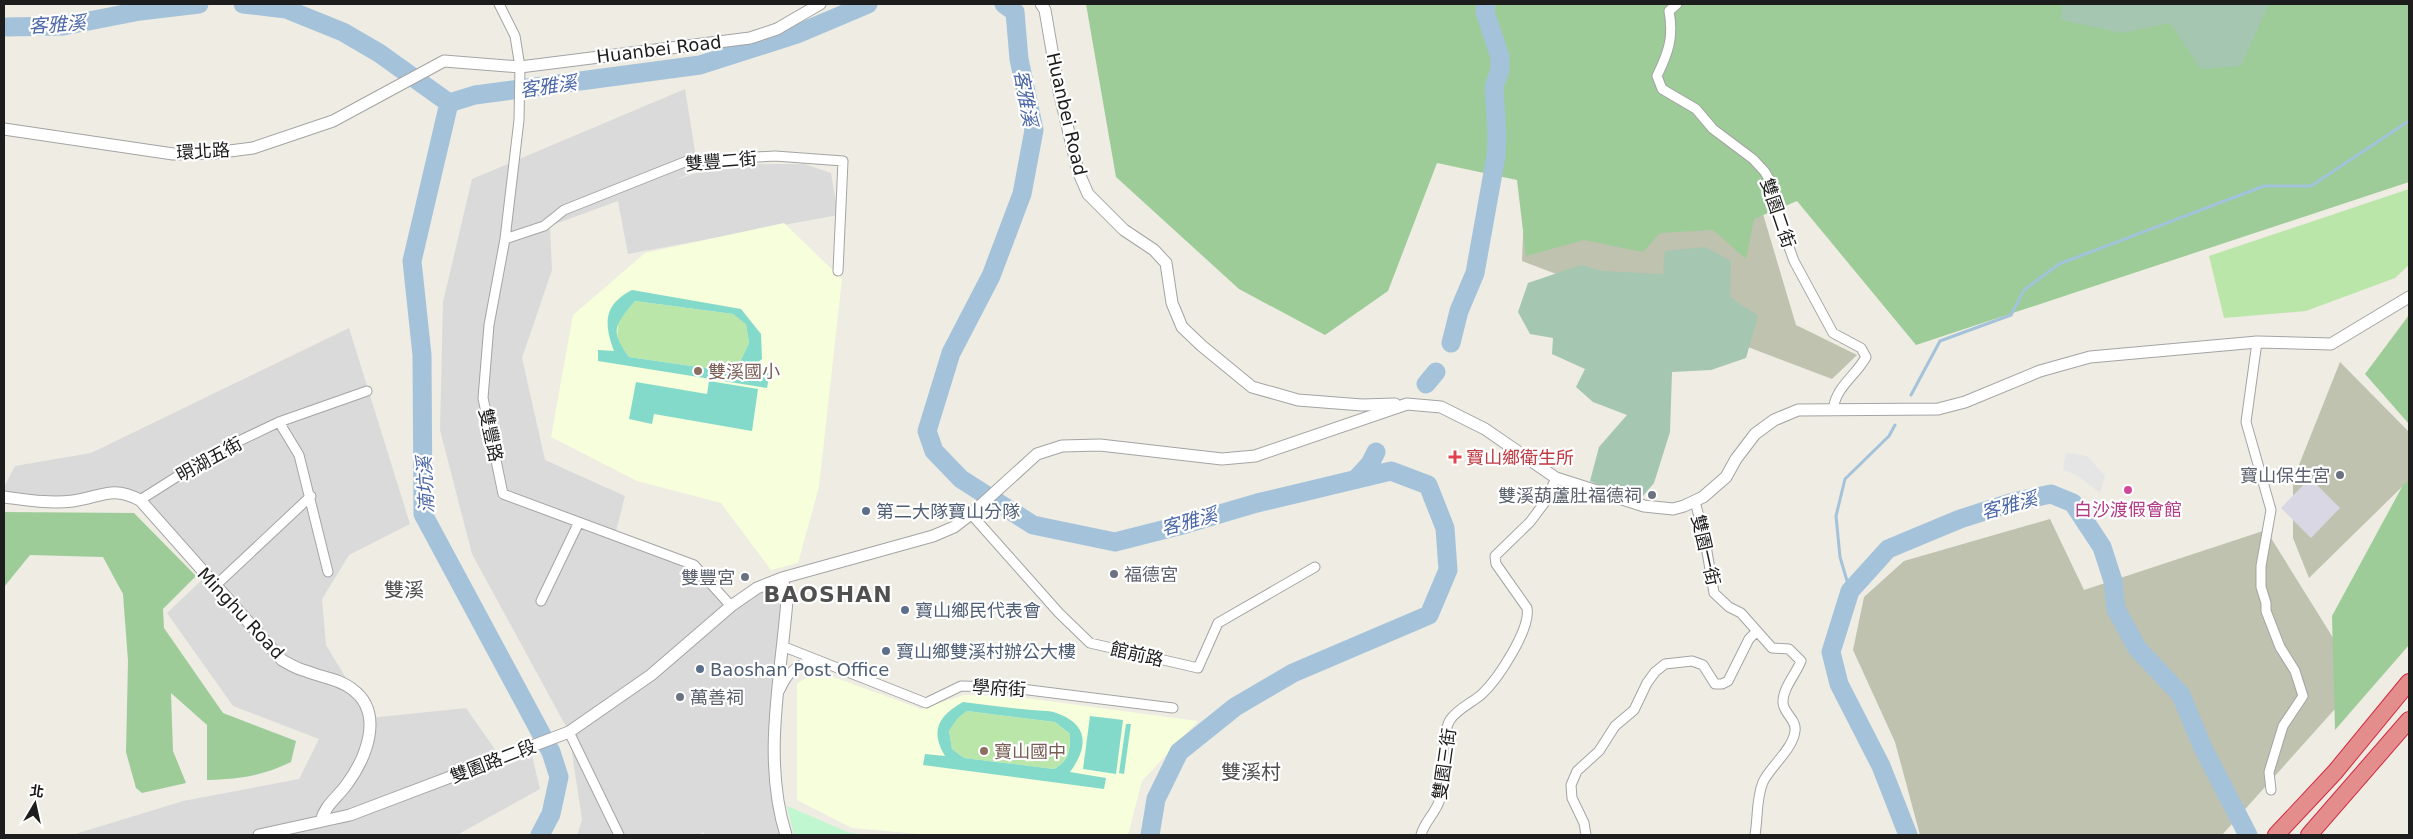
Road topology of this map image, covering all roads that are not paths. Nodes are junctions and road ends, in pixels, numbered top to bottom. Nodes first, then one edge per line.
1 (499, 4) edge
2 (820, 4) edge
3 (1041, 4) edge
4 (1678, 4) edge
5 (520, 67) junction
6 (4, 130) edge
7 (505, 239) junction
8 (838, 271) dead end
9 (2409, 297) edge
10 (2257, 342) junction
11 (367, 391) dead end
12 (1407, 404) junction
13 (1833, 410) junction
14 (279, 422) junction
15 (1556, 478) junction
16 (311, 496) junction
17 (4, 497) edge
18 (140, 500) junction
19 (1695, 502) junction
20 (971, 514) junction
21 (579, 522) junction
22 (1315, 567) dead end
23 (328, 572) dead end
24 (782, 578) junction
25 (215, 586) junction
26 (541, 601) dead end
27 (731, 606) junction
28 (1756, 632) junction
29 (782, 646) junction
30 (834, 666) junction
31 (2409, 682) edge
32 (778, 692) junction
33 (1174, 708) dead end
34 (2409, 720) edge
35 (569, 732) junction
36 (2271, 790) dead end
37 (321, 821) junction
38 (259, 835) edge
39 (619, 835) edge
40 (786, 835) edge
41 (1421, 835) edge
42 (1586, 835) edge
43 (1755, 835) edge
44 (2276, 835) edge
45 (2309, 835) edge

1 - 5 street
2 - 5 street, Huanbei Road
3 - 12 street, Huanbei Road
4 - 13 street, 雙園二街
5 - 6 street, 環北路
5 - 7 street, 雙豐路
7 - 8 street, 雙豐二街
7 - 21 street, 雙豐路
9 - 10 street
10 - 13 street
10 - 36 street
11 - 14 street, 明湖五街
12 - 15 street, Huanbei Road
12 - 20 street, 雙園路二段
13 - 19 street
14 - 16 street
14 - 18 street, 明湖五街
15 - 19 street, Huanbei Road
15 - 41 street, 雙園三街
16 - 23 street
16 - 25 street
17 - 18 street
18 - 25 street, Minghu Road
19 - 28 street, 雙園一街
20 - 22 street, 館前路
20 - 24 street, 雙園路二段
21 - 26 street
21 - 27 street, 雙豐路
24 - 27 street, 雙園路二段
24 - 29 street
25 - 37 street, Minghu Road
27 - 35 street, 雙園路二段
28 - 42 street
28 - 43 street, 雙園一街
29 - 30 street, 學府街
29 - 32 street
30 - 32 street, 學府街
30 - 33 street, 學府街
31 - 44 highway
32 - 40 street
34 - 45 highway
35 - 37 street, 雙園路二段
35 - 39 street
37 - 38 street, 雙園路二段

